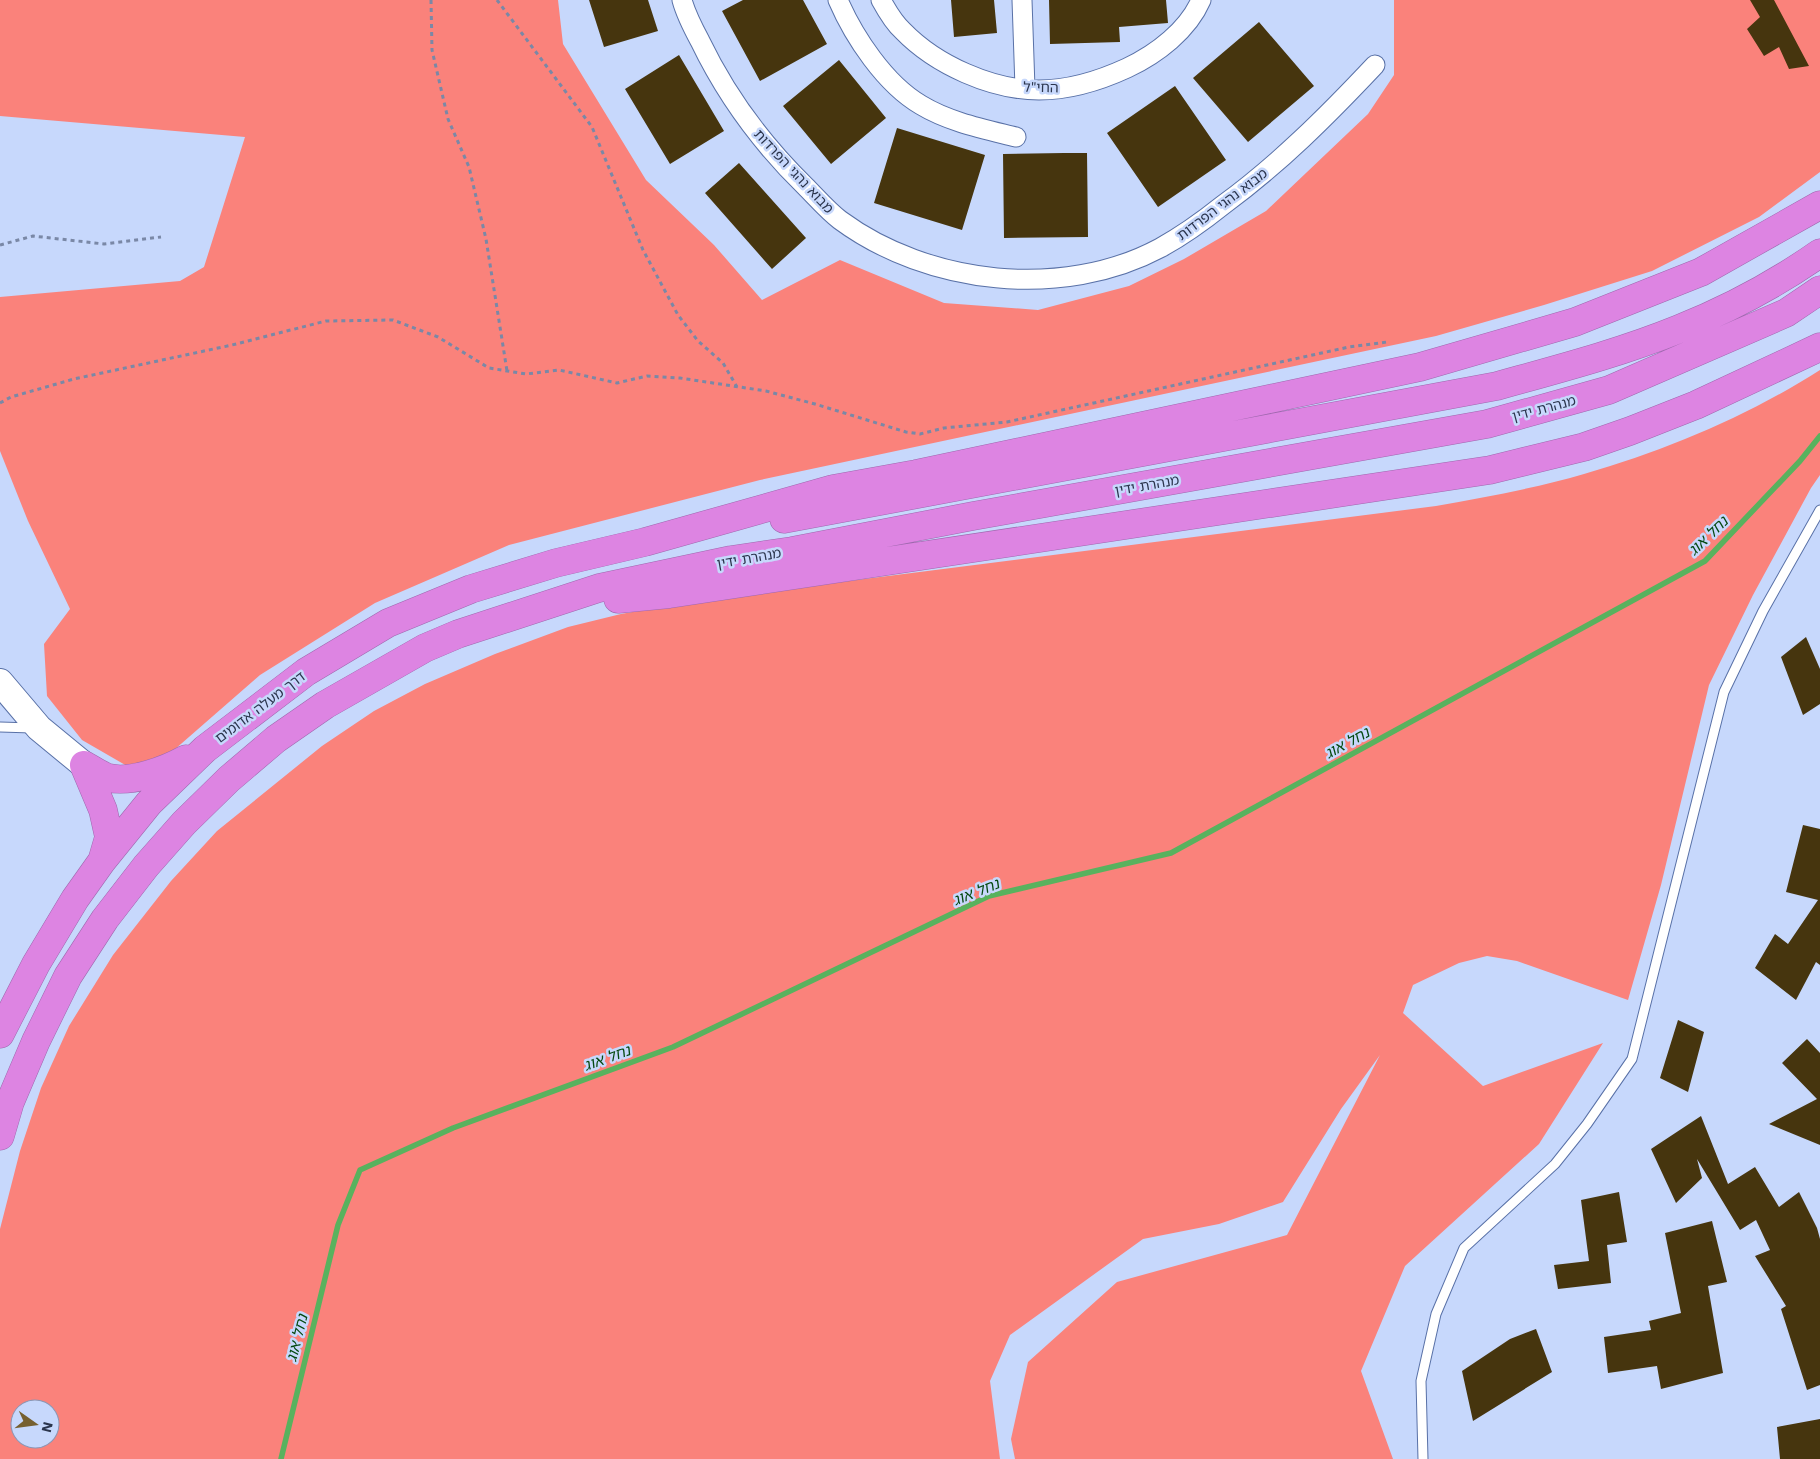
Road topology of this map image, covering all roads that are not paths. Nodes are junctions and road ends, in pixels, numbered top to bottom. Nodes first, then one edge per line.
1 (682, 0) edge
2 (838, 0) edge
3 (881, 0) edge
4 (1022, 0) edge
5 (1201, 0) edge
6 (1375, 66) dead end
7 (1025, 88) junction
8 (1016, 136) dead end
9 (1820, 205) edge
10 (1820, 253) edge
11 (1820, 290) edge
12 (1820, 347) edge
13 (1820, 510) edge
14 (645, 542) junction
15 (458, 634) junction
16 (1, 685) edge
17 (0, 727) edge
18 (39, 728) junction
19 (205, 749) junction
20 (84, 765) junction
21 (102, 861) junction
22 (0, 1034) edge
23 (0, 1136) edge
24 (1422, 1459) edge

1 - 6 street, מבוא נהגי הפרדות
2 - 8 street
3 - 7 street, החי"ל
4 - 7 street
5 - 7 street, החי"ל
9 - 14 highway
10 - 14 highway
11 - 15 highway, מנהרת ידין
12 - 15 highway
13 - 24 lane
14 - 19 highway, דרך מעלה אדומים
15 - 23 highway
16 - 18 street
17 - 18 lane
18 - 20 street
19 - 20 highway
19 - 21 highway, דרך מעלה אדומים
20 - 21 highway
21 - 22 highway, דרך מעלה אדומים

